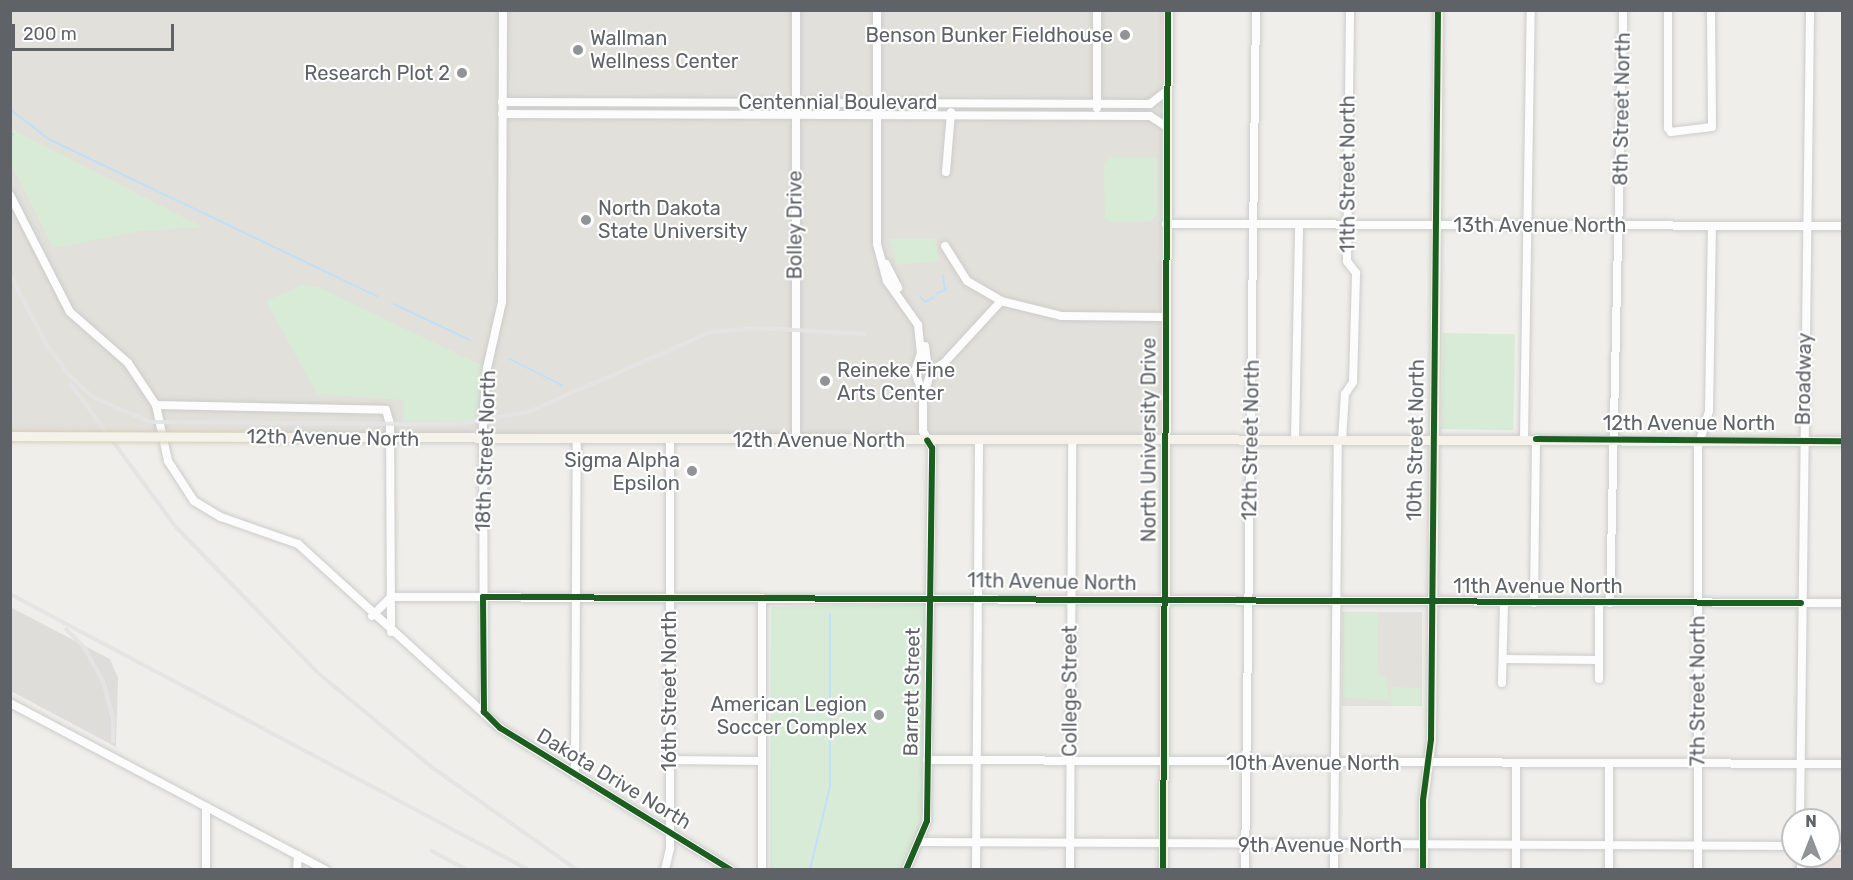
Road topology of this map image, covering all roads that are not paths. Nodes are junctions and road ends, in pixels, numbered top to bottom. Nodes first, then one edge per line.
1 (503, 10) edge
2 (796, 10) edge
3 (879, 10) edge
4 (1097, 10) edge
5 (1168, 10) edge
6 (1256, 10) edge
7 (1350, 10) edge
8 (1438, 10) edge
9 (1531, 10) edge
10 (1623, 10) edge
11 (1668, 10) edge
12 (1712, 10) edge
13 (1810, 10) edge
14 (1168, 90) junction
15 (502, 102) junction
16 (795, 102) junction
17 (878, 102) junction
18 (951, 102) junction
19 (1097, 104) junction
20 (502, 114) junction
21 (795, 114) junction
22 (878, 114) junction
23 (951, 115) junction
24 (1097, 116) junction
25 (1167, 126) junction
26 (946, 172) dead end
27 (10, 195) edge
28 (1254, 223) junction
29 (1166, 224) junction
30 (1299, 224) junction
31 (1347, 224) junction
32 (1435, 225) junction
33 (1527, 225) junction
34 (1620, 225) junction
35 (1712, 226) junction
36 (1808, 226) junction
37 (1842, 226) edge
38 (945, 246) dead end
39 (1000, 301) junction
40 (1166, 317) junction
41 (917, 363) junction
42 (929, 368) junction
43 (917, 375) junction
44 (923, 396) junction
45 (156, 405) junction
46 (10, 436) edge
47 (390, 438) junction
48 (484, 438) junction
49 (577, 439) junction
50 (670, 439) junction
51 (1524, 439) junction
52 (1614, 439) junction
53 (796, 440) junction
54 (927, 440) junction
55 (1072, 440) junction
56 (1165, 440) junction
57 (1251, 440) junction
58 (1295, 440) junction
59 (1340, 440) junction
60 (1432, 440) junction
61 (1536, 440) junction
62 (1701, 440) junction
63 (1803, 440) junction
64 (979, 441) junction
65 (1842, 441) edge
66 (391, 597) junction
67 (483, 597) junction
68 (577, 597) junction
69 (670, 597) junction
70 (929, 597) junction
71 (977, 597) junction
72 (762, 598) junction
73 (1071, 598) junction
74 (1164, 601) junction
75 (1250, 602) junction
76 (1335, 602) junction
77 (1432, 602) junction
78 (1504, 602) junction
79 (1698, 602) junction
80 (1534, 603) junction
81 (1599, 603) junction
82 (1610, 603) junction
83 (1801, 603) junction
84 (1842, 603) edge
85 (372, 616) junction
86 (391, 632) junction
87 (1503, 660) junction
88 (1599, 660) junction
89 (1599, 679) dead end
90 (1502, 683) dead end
91 (10, 703) edge
92 (484, 712) junction
93 (669, 759) junction
94 (927, 760) junction
95 (976, 760) junction
96 (1070, 760) junction
97 (762, 761) junction
98 (1163, 761) junction
99 (1246, 763) junction
100 (1698, 763) junction
101 (1334, 764) junction
102 (1427, 764) junction
103 (1516, 764) junction
104 (1609, 764) junction
105 (1800, 764) junction
106 (1842, 764) edge
107 (575, 775) junction
108 (206, 807) junction
109 (1800, 808) edge
110 (669, 832) junction
111 (920, 842) junction
112 (976, 843) junction
113 (1070, 843) junction
114 (1163, 844) junction
115 (1245, 844) junction
116 (1334, 844) junction
117 (1423, 844) junction
118 (1517, 846) junction
119 (1609, 846) junction
120 (1781, 846) edge
121 (1697, 847) junction
122 (298, 855) junction
123 (206, 870) edge
124 (297, 870) edge
125 (325, 870) edge
126 (665, 870) edge
127 (731, 870) edge
128 (762, 870) edge
129 (906, 870) edge
130 (976, 870) edge
131 (1070, 870) edge
132 (1162, 870) edge
133 (1245, 870) edge
134 (1334, 870) edge
135 (1423, 870) edge
136 (1516, 870) edge
137 (1609, 870) edge
138 (1698, 870) edge

1 - 15 street, 18th Street North
2 - 16 street, Bolley Drive
3 - 17 street
4 - 19 street
5 - 14 main road, North University Drive
6 - 28 street, 12th Street North
7 - 31 street, 11th Street North
8 - 32 main road, 10th Street North
9 - 33 street
10 - 34 street, 8th Street North
11 - 12 street
13 - 36 street, Broadway
14 - 19 street, Centennial Boulevard
14 - 25 main road, North University Drive
15 - 16 street, Centennial Boulevard
15 - 20 street, 18th Street North
16 - 17 street, Centennial Boulevard
16 - 21 street, Bolley Drive
17 - 18 street, Centennial Boulevard
17 - 22 street
18 - 19 street, Centennial Boulevard
18 - 23 street
19 - 24 street
20 - 21 street, Centennial Boulevard
20 - 48 street, 18th Street North
21 - 22 street, Centennial Boulevard
21 - 53 street, Bolley Drive
22 - 23 street, Centennial Boulevard
22 - 41 street
22 - 42 street
23 - 24 street, Centennial Boulevard
23 - 26 street
24 - 25 street, Centennial Boulevard
25 - 29 main road, North University Drive
27 - 45 street
28 - 29 street, 13th Avenue North
28 - 30 street, 13th Avenue North
28 - 57 street, 12th Street North
29 - 40 main road, North University Drive
30 - 31 street, 13th Avenue North
30 - 58 street
31 - 32 street, 13th Avenue North
31 - 59 street, 11th Street North
32 - 33 street, 13th Avenue North
32 - 60 main road, 10th Street North
33 - 34 street, 13th Avenue North
33 - 51 street
34 - 35 street, 13th Avenue North
34 - 52 street, 8th Street North
35 - 36 street, 13th Avenue North
35 - 62 street, 7th Street North
36 - 37 street, 13th Avenue North
36 - 63 street, Broadway
38 - 39 street
39 - 40 street
39 - 42 street
40 - 56 main road, North University Drive
41 - 42 street
41 - 43 street
42 - 43 street
42 - 44 street
43 - 44 street
44 - 54 street, Barrett Street
45 - 47 street
45 - 85 street, Dakota Drive North
46 - 47 main road, 12th Avenue North, bridge
47 - 48 main road, 12th Avenue North
47 - 66 street
48 - 49 main road, 12th Avenue North
48 - 67 street, 18th Street North
49 - 50 main road, 12th Avenue North
49 - 68 street
50 - 53 main road, 12th Avenue North
50 - 69 street, 16th Street North
51 - 60 main road, 12th Avenue North
51 - 61 main road, 12th Avenue North
52 - 61 main road, 12th Avenue North
52 - 62 main road, 12th Avenue North
52 - 82 street, 8th Street North
53 - 54 main road, 12th Avenue North
54 - 64 main road, 12th Avenue North
54 - 70 street, Barrett Street
55 - 56 main road, 12th Avenue North
55 - 64 main road, 12th Avenue North
55 - 73 street, College Street
56 - 57 main road, 12th Avenue North
56 - 74 main road, North University Drive
57 - 58 main road, 12th Avenue North
57 - 75 street, 12th Street North
58 - 59 main road, 12th Avenue North
59 - 60 main road, 12th Avenue North
59 - 76 street, 11th Street North
60 - 77 main road, 10th Street North
61 - 80 street
62 - 63 main road, 12th Avenue North
62 - 79 street, 7th Street North
63 - 65 main road, 12th Avenue North
63 - 83 street, Broadway
64 - 71 street
66 - 67 street, 11th Avenue North
66 - 85 street
66 - 86 street
67 - 68 street, 11th Avenue North
67 - 92 street, 18th Street North
68 - 69 street, 11th Avenue North
68 - 107 street
69 - 72 street, 11th Avenue North
69 - 93 street, 16th Street North
70 - 71 street, 11th Avenue North
70 - 72 street, 11th Avenue North
70 - 94 street, Barrett Street
71 - 73 street, 11th Avenue North
71 - 95 street
72 - 97 street
73 - 74 street, 11th Avenue North
73 - 96 street, College Street
74 - 75 street, 11th Avenue North
74 - 98 main road, North University Drive
75 - 76 street, 11th Avenue North
75 - 99 street, 12th Street North
76 - 77 street, 11th Avenue North
76 - 101 street, 11th Street North
77 - 78 street, 11th Avenue North
77 - 102 main road, 10th Street North
78 - 80 street, 11th Avenue North
78 - 87 street
79 - 82 street, 11th Avenue North
79 - 83 street, 11th Avenue North
79 - 100 street, 7th Street North
80 - 81 street, 11th Avenue North
81 - 82 street, 11th Avenue North
81 - 88 street
83 - 84 street, 11th Avenue North
83 - 105 street, Broadway
85 - 86 street, Dakota Drive North
86 - 92 street, Dakota Drive North
87 - 88 street
87 - 90 street
88 - 89 street
91 - 108 street
92 - 107 street, Dakota Drive North
93 - 97 street
93 - 110 street, 16th Street North
94 - 95 street, 10th Avenue North
94 - 111 street, Barrett Street
95 - 96 street, 10th Avenue North
95 - 112 street
96 - 98 street, 10th Avenue North
96 - 113 street, College Street
97 - 128 street
98 - 99 street, 10th Avenue North
98 - 114 main road, North University Drive
99 - 101 street, 10th Avenue North
99 - 115 street, 12th Street North
100 - 104 street, 10th Avenue North
100 - 105 street, 10th Avenue North
100 - 121 street, 7th Street North
101 - 102 street, 10th Avenue North
101 - 116 street, 11th Street North
102 - 103 street, 10th Avenue North
102 - 117 main road, 10th Street North
103 - 104 street, 10th Avenue North
103 - 118 street
104 - 119 street
105 - 106 street, 10th Avenue North
105 - 109 street, Broadway
107 - 110 street, Dakota Drive North
108 - 122 street
108 - 123 street
110 - 126 street, 16th Street North
110 - 127 street, Dakota Drive North
111 - 112 street, 9th Avenue North
111 - 129 street, Barrett Street
112 - 113 street, 9th Avenue North
112 - 130 street
113 - 114 street, 9th Avenue North
113 - 131 street, College Street
114 - 115 street, 9th Avenue North
114 - 132 main road, North University Drive
115 - 116 street, 9th Avenue North
115 - 133 street, 12th Street North
116 - 117 street, 9th Avenue North
116 - 134 street, 11th Street North
117 - 118 street, 9th Avenue North
117 - 135 main road, 10th Street North
118 - 119 street, 9th Avenue North
118 - 136 street
119 - 121 street, 9th Avenue North
119 - 137 street
120 - 121 street, 9th Avenue North
121 - 138 street, 7th Street North
122 - 124 street
122 - 125 street

